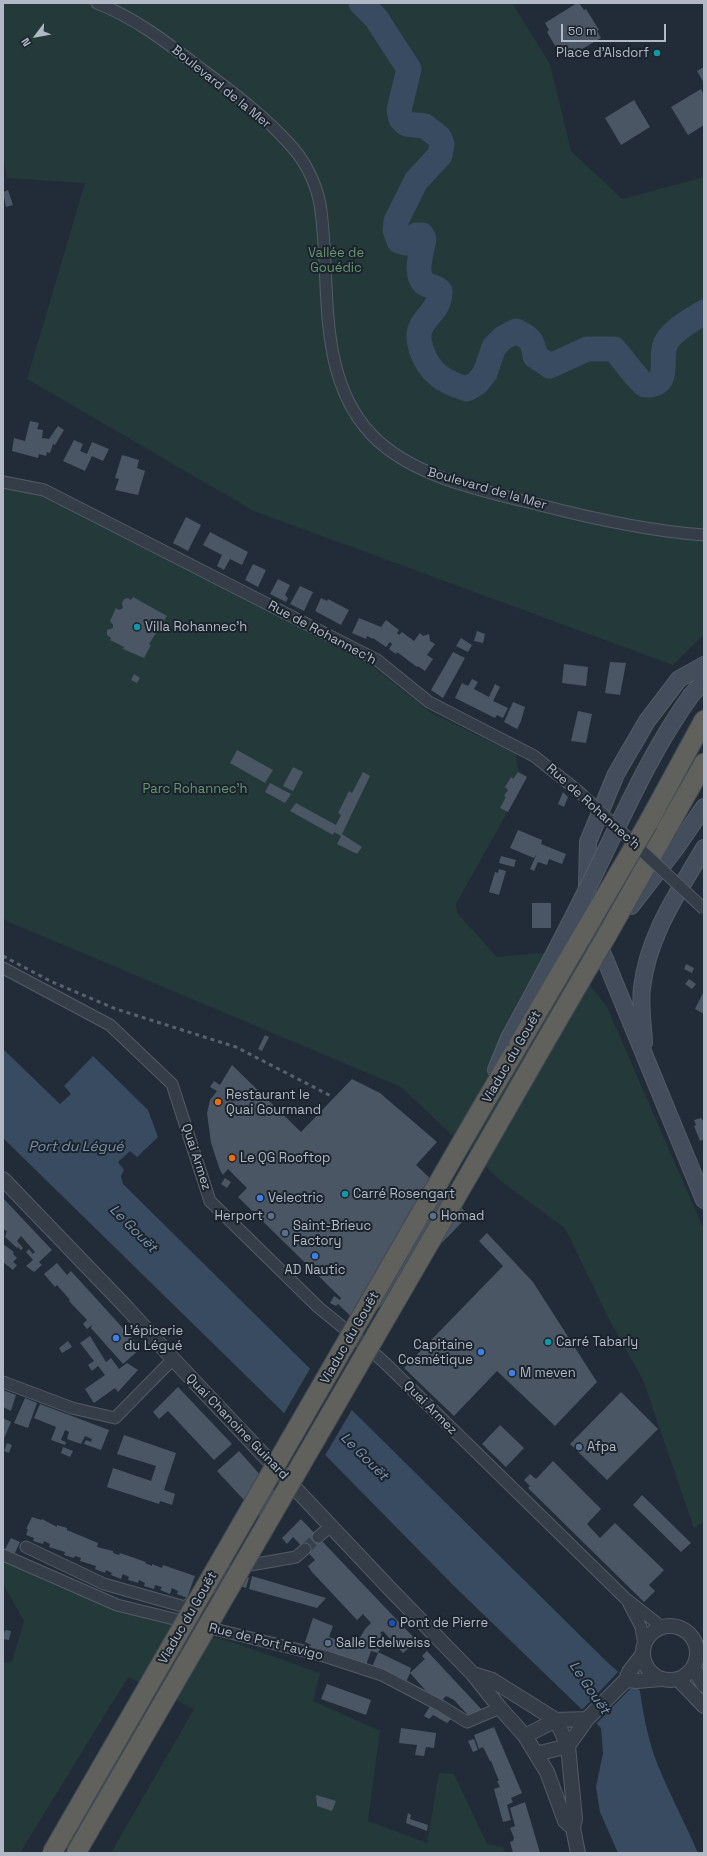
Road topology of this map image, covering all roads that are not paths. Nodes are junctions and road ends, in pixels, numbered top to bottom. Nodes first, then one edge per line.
1 (97, 3) edge
2 (3, 482) edge
3 (704, 536) edge
4 (704, 665) edge
5 (704, 682) edge
6 (704, 720) edge
7 (704, 763) edge
8 (704, 807) edge
9 (670, 843) junction
10 (704, 848) edge
11 (704, 908) edge
12 (3, 968) edge
13 (644, 1055) junction
14 (474, 1122) junction
15 (3, 1179) edge
16 (704, 1200) edge
17 (173, 1359) junction
18 (3, 1382) edge
19 (331, 1526) junction
20 (318, 1537) tunnel mouth
21 (26, 1547) dead end
22 (305, 1549) tunnel mouth
23 (3, 1556) edge
24 (625, 1598) junction
25 (662, 1627) junction
26 (643, 1650) junction
27 (700, 1651) edge
28 (693, 1667) junction
29 (472, 1673) junction
30 (661, 1679) junction
31 (678, 1679) junction
32 (626, 1680) junction
33 (704, 1685) edge
34 (704, 1706) edge
35 (500, 1708) junction
36 (587, 1719) junction
37 (559, 1726) junction
38 (525, 1736) junction
39 (568, 1746) junction
40 (536, 1754) junction
41 (573, 1828) junction
42 (52, 1853) edge
43 (76, 1853) edge
44 (578, 1853) edge

1 - 3 street, Boulevard de la Mer
2 - 11 street, Rue de Rohannec'h, bridge
4 - 13 main road
5 - 14 main road, bridge
6 - 14 highway, Viaduc du Gouët, bridge
7 - 9 highway, Viaduc du Gouët
8 - 9 main road
9 - 43 highway, Viaduc du Gouët, bridge
10 - 13 main road
12 - 24 street, Quai Armez
13 - 16 main road
14 - 42 highway, Viaduc du Gouët, bridge
15 - 17 street, Quai Chanoine Guinard
17 - 18 street
17 - 19 street, Quai Chanoine Guinard
19 - 20 street
19 - 29 street, Quai Chanoine Guinard
21 - 22 street
23 - 35 street, Rue de Port Favigo
24 - 25 street, Quai Armez
24 - 26 street, Quai Armez
25 - 26 street
25 - 27 street
26 - 30 street
26 - 32 street
27 - 28 street
28 - 31 street
28 - 33 street
29 - 35 street, Quai Chanoine Guinard
29 - 37 street, Quai Chanoine Guinard
30 - 31 street
30 - 32 street
31 - 34 street
32 - 36 street
35 - 38 street, Quai Chanoine Guinard
36 - 37 street
36 - 39 street
37 - 38 street
37 - 39 street
38 - 40 street, Quai Chanoine Guinard
39 - 40 street
39 - 41 street
40 - 41 street, Quai Chanoine Guinard
41 - 44 street

